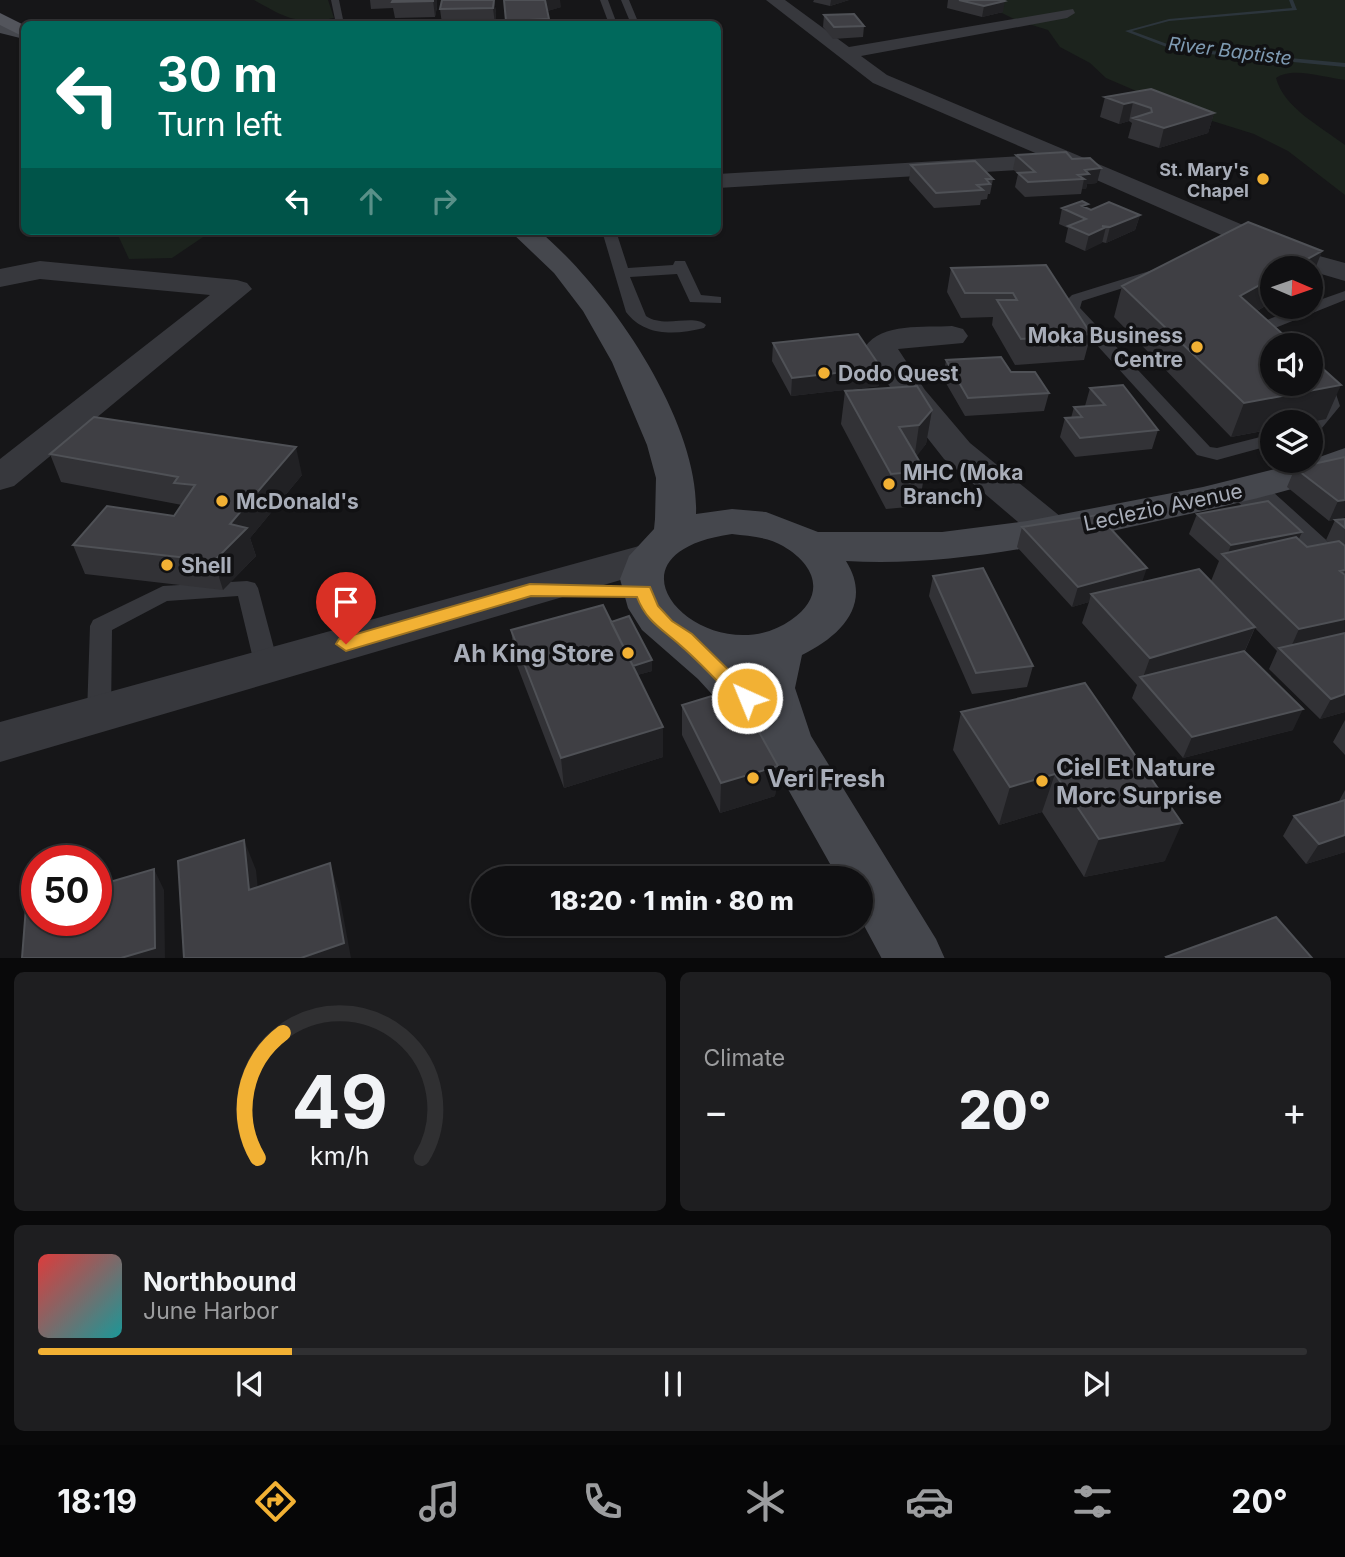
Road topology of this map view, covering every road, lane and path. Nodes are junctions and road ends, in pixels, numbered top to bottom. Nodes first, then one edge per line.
1 (335, 0) edge
2 (604, 0) edge
3 (625, 0) edge
4 (774, 0) edge
5 (1067, 13) dead end
6 (0, 18) edge
7 (339, 21) edge
8 (612, 21) edge
9 (634, 21) edge
10 (0, 27) edge
11 (14, 40) edge
12 (845, 53) junction
13 (1071, 160) junction
14 (721, 181) edge
15 (528, 235) edge
16 (610, 235) edge
17 (1261, 240) junction
18 (1235, 248) edge
19 (0, 261) edge
20 (1325, 266) edge
21 (1169, 269) edge
22 (40, 270) junction
23 (621, 273) junction
24 (0, 278) edge
25 (1345, 295) edge
26 (716, 300) dead end
27 (698, 325) dead end
28 (1261, 333) edge
29 (952, 336) dead end
30 (1323, 384) edge
31 (1323, 416) edge
32 (1260, 442) edge
33 (1345, 459) edge
34 (673, 471) junction
35 (0, 478) edge
36 (1247, 489) junction
37 (737, 520) junction
38 (1052, 530) junction
39 (812, 545) junction
40 (936, 548) junction
41 (656, 561) junction
42 (1345, 581) edge
43 (836, 590) junction
44 (686, 639) junction
45 (781, 646) junction
46 (267, 667) junction
47 (99, 714) junction
48 (0, 742) edge
49 (790, 747) junction
50 (915, 958) edge

1 - 7 lane
2 - 8 lane
3 - 9 lane
4 - 12 street
5 - 12 street
6 - 11 main road
10 - 11 main road
12 - 13 street
13 - 14 street
13 - 17 street
15 - 34 main road
16 - 23 lane
17 - 18 lane
17 - 20 street
19 - 22 street
21 - 32 lane
22 - 24 street
22 - 35 street
23 - 26 lane
23 - 27 lane
25 - 28 lane
29 - 38 street
30 - 31 lane
33 - 36 main road, Leclezio Avenue
34 - 37 main road
34 - 41 main road
36 - 38 main road, Leclezio Avenue
36 - 42 street
37 - 39 main road
37 - 41 main road
38 - 40 main road, Leclezio Avenue
39 - 40 main road, Leclezio Avenue
39 - 43 main road
40 - 43 main road, Leclezio Avenue
41 - 44 main road
41 - 46 street
43 - 45 main road
44 - 45 main road
44 - 49 main road
45 - 49 main road
46 - 47 street
46 - 47 lane
47 - 48 street
49 - 50 main road

